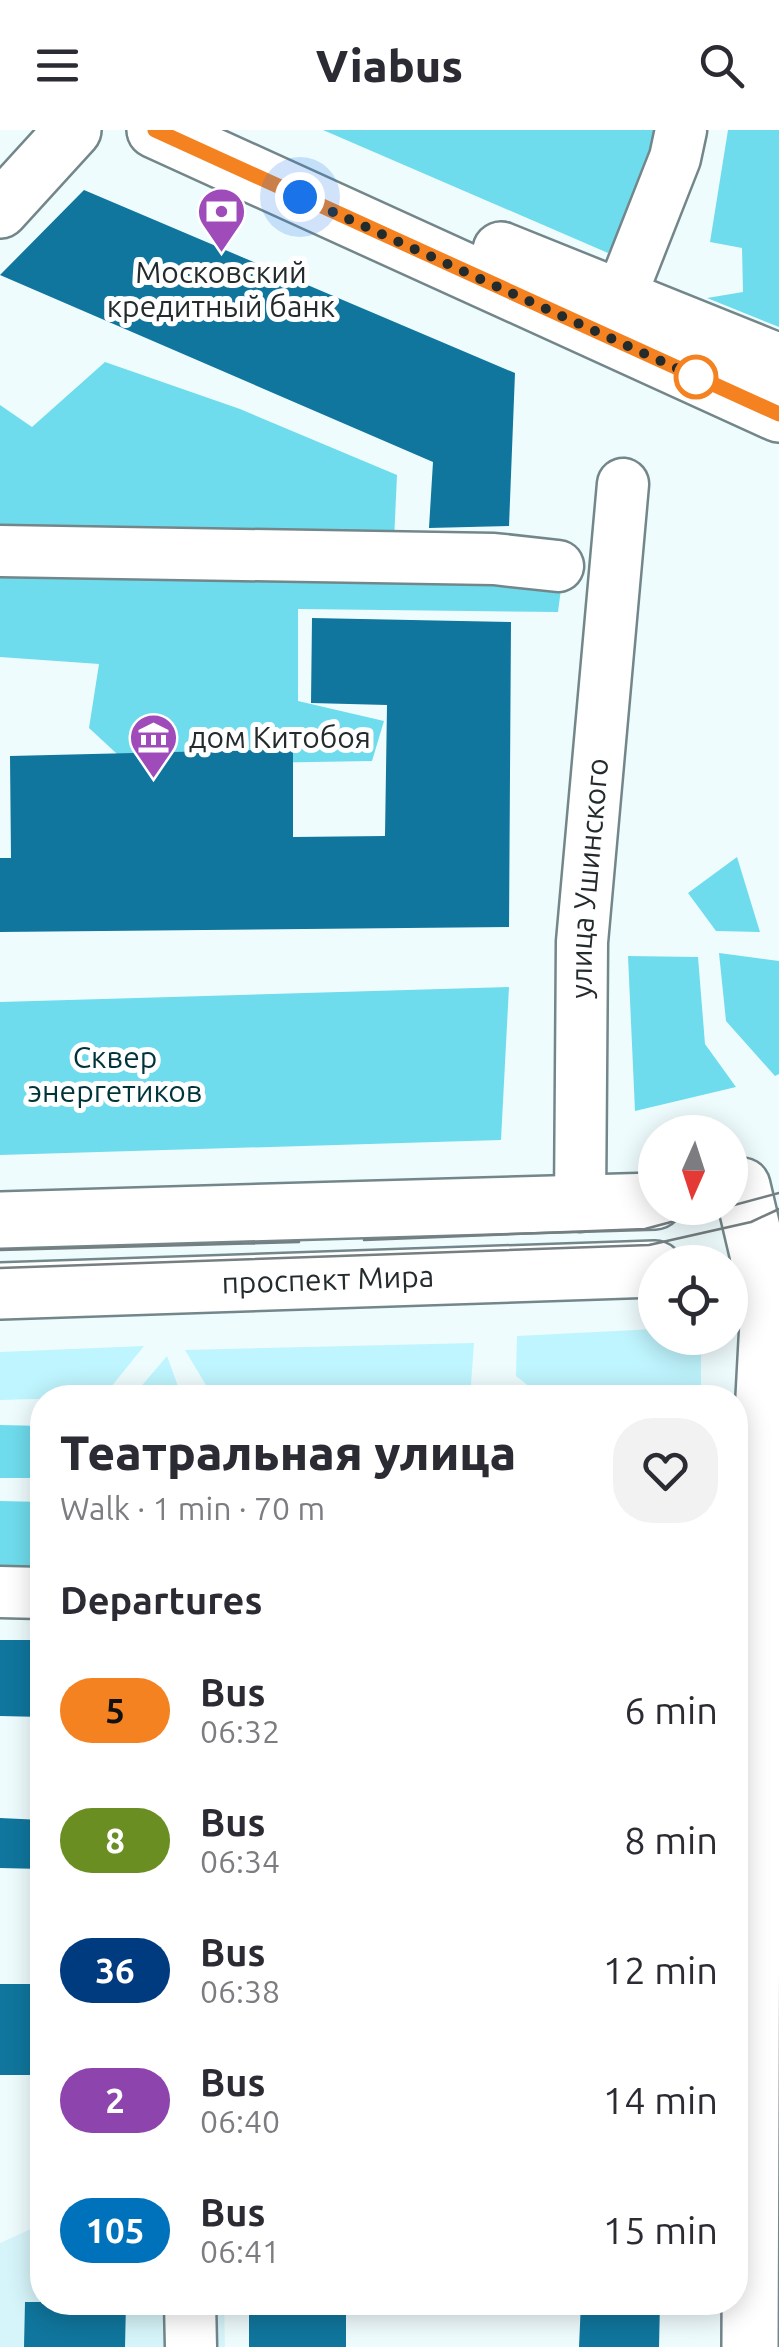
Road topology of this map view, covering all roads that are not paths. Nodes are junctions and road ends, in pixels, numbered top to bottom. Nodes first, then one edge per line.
1 (73, 130) edge
2 (155, 130) edge
3 (234, 130) edge
4 (681, 130) edge
5 (0, 210) edge
6 (614, 316) junction
7 (779, 362) edge
8 (779, 414) edge
9 (623, 484) dead end
10 (0, 552) edge
11 (558, 566) dead end
12 (750, 1182) edge
13 (638, 1203) edge
14 (580, 1206) junction
15 (0, 1220) edge
16 (755, 1256) edge
17 (638, 1270) edge
18 (581, 1273) junction
19 (0, 1291) edge
20 (767, 1576) edge
21 (0, 1592) edge
22 (30, 1593) edge
23 (190, 2315) edge
24 (191, 2347) edge
25 (750, 2347) edge

1 - 5 main road
2 - 6 main road
3 - 6 main road
4 - 6 street
6 - 7 main road
6 - 8 main road
9 - 14 street, улица Ушинского
10 - 11 street
12 - 16 main road
13 - 14 main road
14 - 15 main road
14 - 18 main road, улица Ушинского
16 - 20 main road
17 - 18 main road, проспект Мира
18 - 19 main road, проспект Мира
20 - 25 main road
21 - 22 street
23 - 24 street

